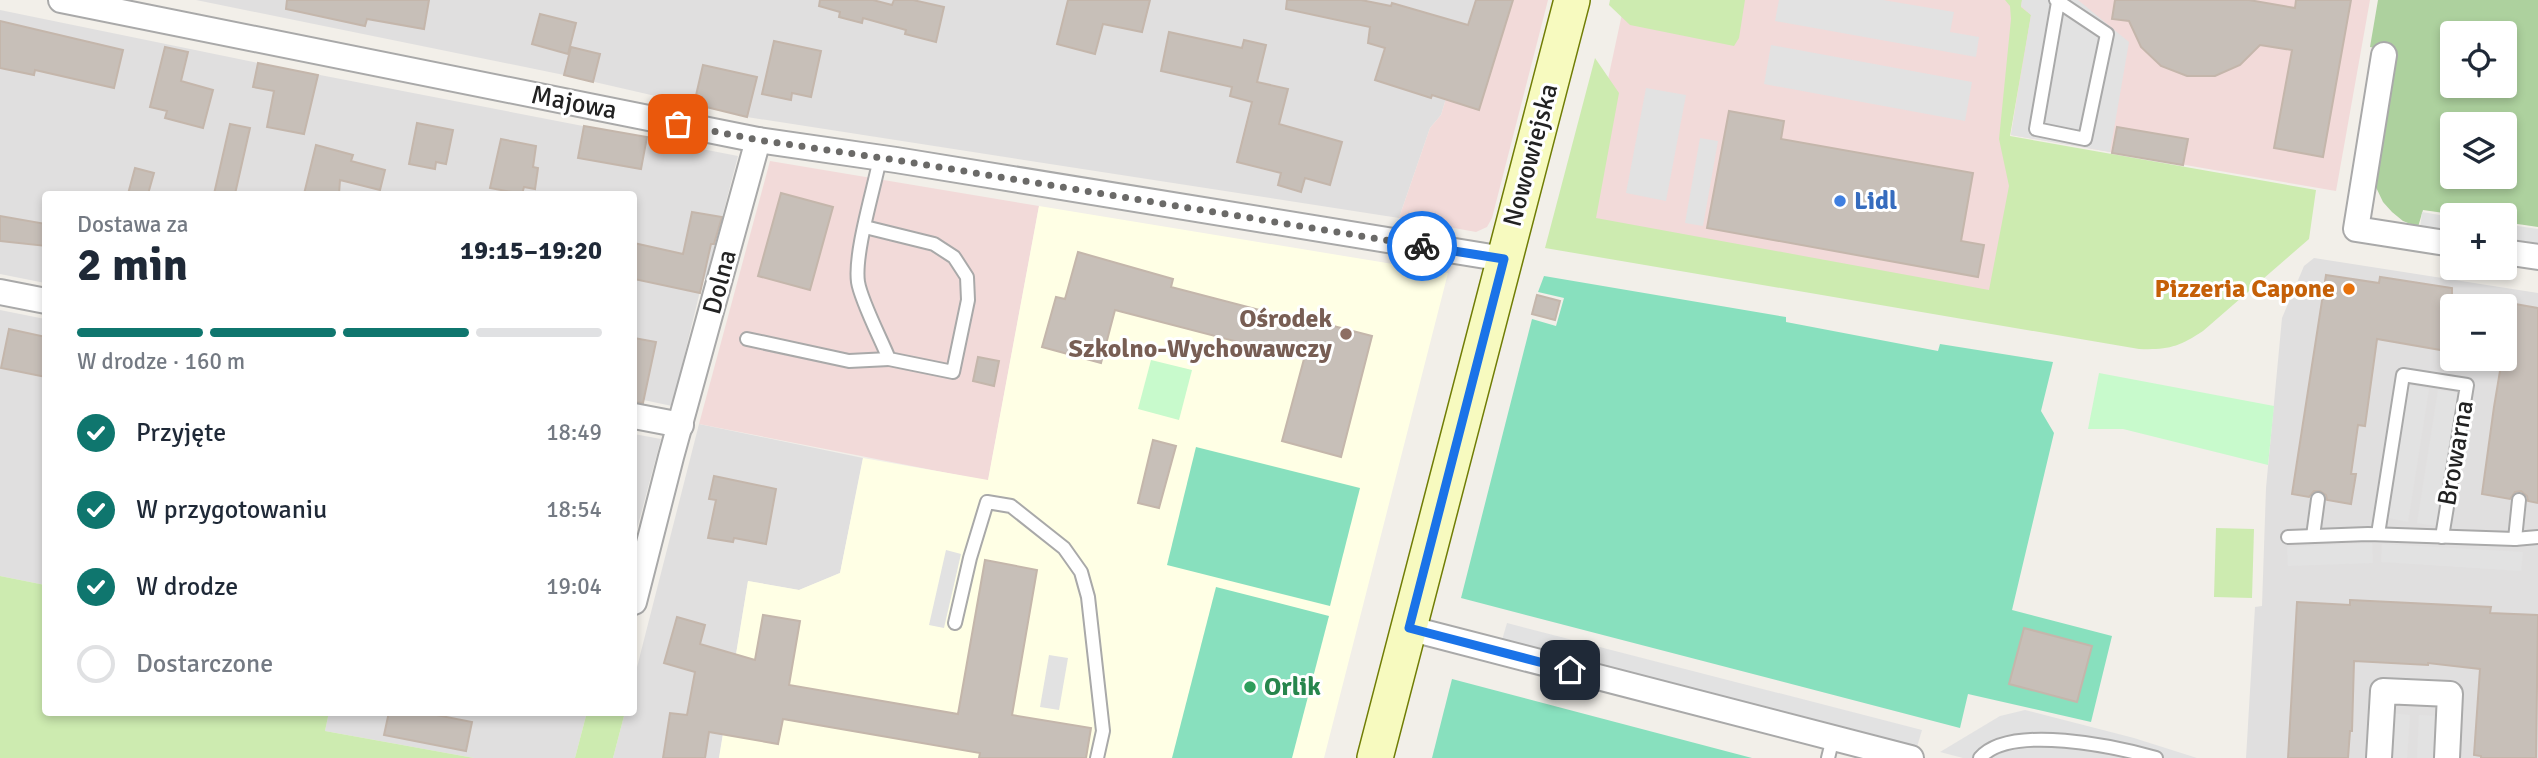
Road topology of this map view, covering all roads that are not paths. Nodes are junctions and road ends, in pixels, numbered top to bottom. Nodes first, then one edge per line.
1 (61, 0) edge
2 (1572, 0) edge
3 (2057, 1) edge
4 (2384, 55) dead end
5 (758, 140) junction
6 (880, 158) junction
7 (865, 227) junction
8 (2440, 242) edge
9 (2517, 253) edge
10 (2538, 257) edge
11 (1504, 259) junction
12 (0, 292) edge
13 (42, 300) edge
14 (747, 339) dead end
15 (889, 359) junction
16 (637, 417) edge
17 (681, 425) junction
18 (2318, 499) dead end
19 (2519, 500) dead end
20 (2378, 534) junction
21 (2313, 536) junction
22 (2288, 537) dead end
23 (2441, 537) junction
24 (2515, 539) junction
25 (2537, 539) edge
26 (637, 592) edge
27 (955, 623) dead end
28 (1409, 628) junction
29 (1830, 748) edge
30 (1097, 758) edge
31 (1375, 758) edge
32 (1910, 758) edge
33 (1980, 758) edge
34 (2156, 758) edge
35 (2379, 758) edge
36 (2446, 758) edge

1 - 5 street, Majowa
2 - 11 street, Nowowiejska
3 - 3 lane
4 - 8 street
5 - 6 street, Majowa
5 - 17 street, Dolna
6 - 7 lane
6 - 11 street, Majowa
7 - 15 lane
7 - 15 lane
9 - 10 street
11 - 28 street, Nowowiejska
12 - 13 street
14 - 15 lane
16 - 17 street
17 - 26 street, Dolna
18 - 21 lane
19 - 24 lane
20 - 21 lane, Browarna
20 - 23 lane, Browarna
20 - 23 lane, Browarna
21 - 22 lane, Browarna
23 - 24 lane, Browarna
24 - 25 lane, Browarna
27 - 30 lane
28 - 29 street
28 - 31 street, Nowowiejska
29 - 32 street
33 - 34 lane
35 - 36 street

